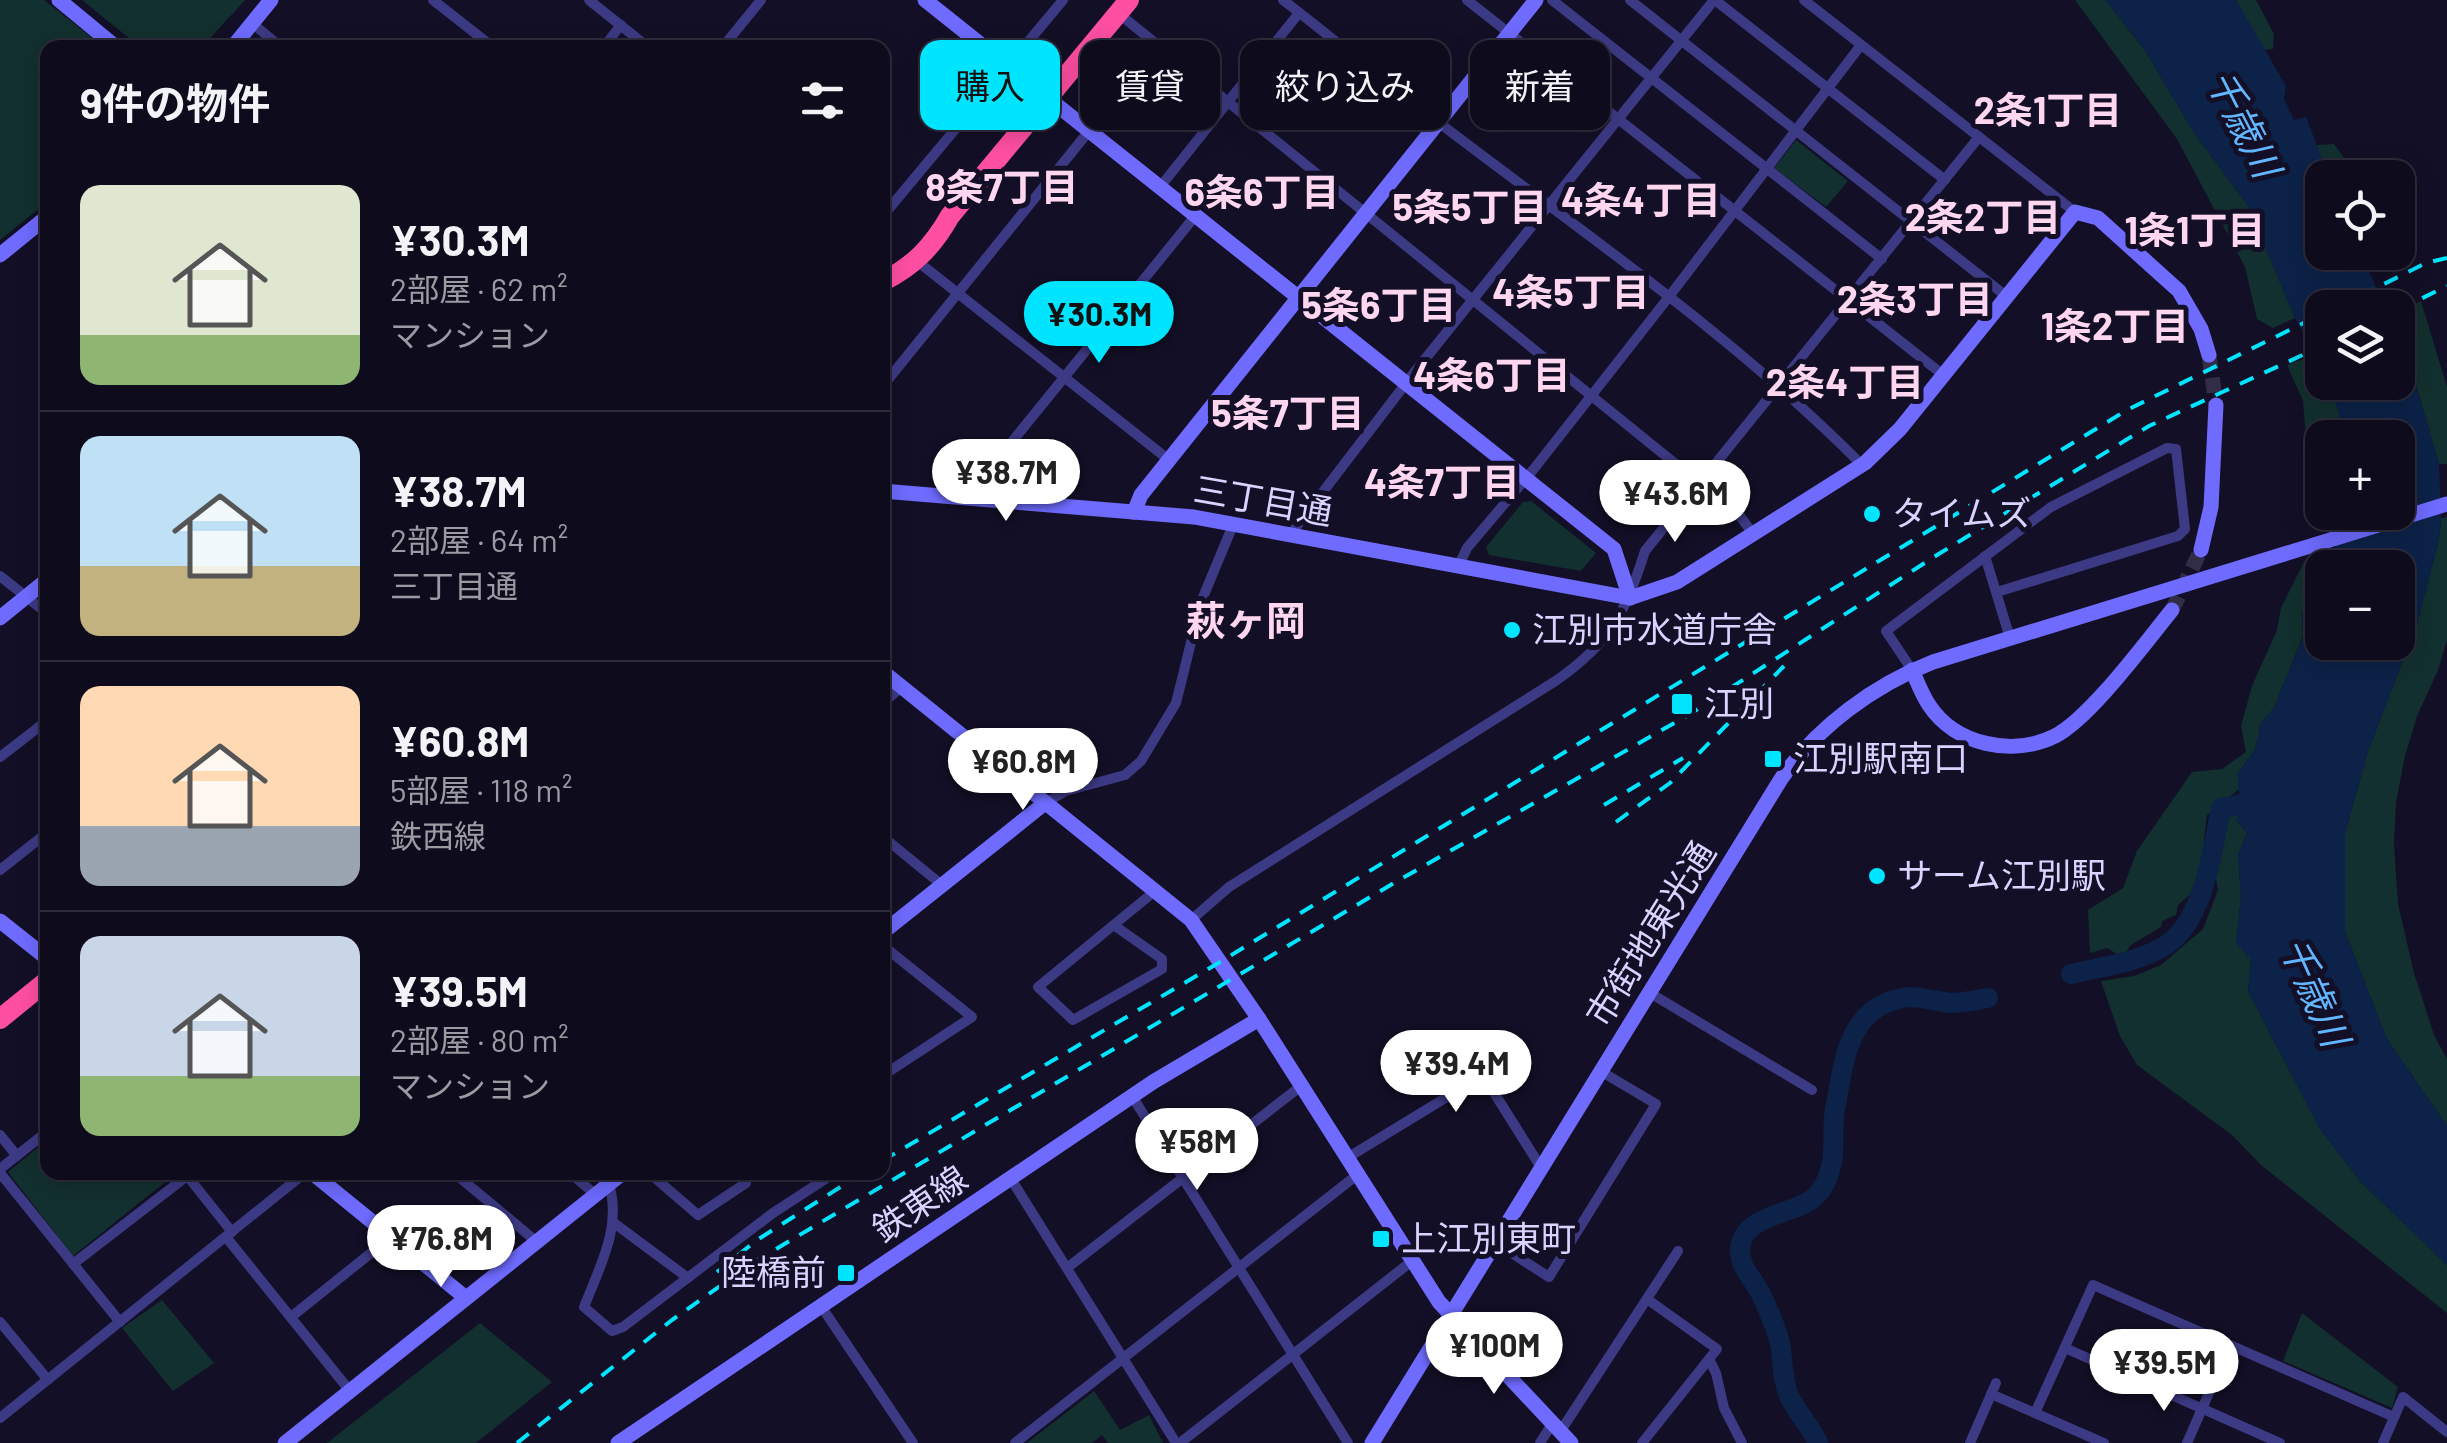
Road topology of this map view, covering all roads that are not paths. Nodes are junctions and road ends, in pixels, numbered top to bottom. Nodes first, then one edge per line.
1 (58, 0) edge
2 (271, 0) edge
3 (434, 0) edge
4 (590, 0) edge
5 (761, 0) edge
6 (925, 0) edge
7 (1063, 0) edge
8 (1283, 0) edge
9 (1467, 0) edge
10 (1536, 0) edge
11 (1552, 0) edge
12 (1630, 0) edge
13 (1714, 0) edge
14 (1804, 0) edge
15 (1123, 6) edge
16 (1299, 13) junction
17 (252, 23) junction
18 (621, 25) junction
19 (1508, 34) junction
20 (107, 40) edge
21 (238, 40) edge
22 (272, 40) edge
23 (484, 40) edge
24 (609, 40) edge
25 (639, 40) edge
26 (728, 40) edge
27 (980, 40) edge
28 (1032, 40) edge
29 (1333, 40) edge
30 (1681, 40) junction
31 (1861, 45) junction
32 (1650, 77) junction
33 (1060, 80) edge
34 (1828, 88) junction
35 (1228, 102) junction
36 (1450, 107) edge
37 (1060, 108) edge
38 (1616, 118) junction
39 (957, 130) edge
40 (1019, 130) edge
41 (1432, 130) edge
42 (1449, 130) edge
43 (1796, 130) junction
44 (1089, 131) junction
45 (1979, 137) junction
46 (1767, 168) junction
47 (1945, 180) junction
48 (1160, 187) junction
49 (1549, 204) junction
50 (890, 208) edge
51 (1735, 211) junction
52 (2075, 212) junction
53 (1366, 214) junction
54 (950, 216) junction
55 (1196, 216) junction
56 (40, 222) edge
57 (1912, 222) junction
58 (0, 255) edge
59 (1882, 259) junction
60 (890, 261) edge
61 (917, 261) junction
62 (890, 277) edge
63 (958, 294) junction
64 (2006, 296) junction
65 (1299, 297) junction
66 (1668, 298) junction
67 (1472, 300) junction
68 (1848, 300) junction
69 (2209, 355) tunnel mouth
70 (1942, 374) junction
71 (1064, 377) junction
72 (890, 378) edge
73 (1407, 382) junction
74 (1778, 385) junction
75 (1589, 394) junction
76 (2216, 405) tunnel mouth
77 (1170, 460) junction
78 (1862, 465) junction
79 (1526, 478) junction
80 (1698, 482) junction
81 (890, 492) edge
82 (975, 499) junction
83 (2447, 504) edge
84 (1134, 512) junction
85 (1234, 525) junction
86 (1754, 534) junction
87 (1290, 535) junction
88 (2200, 550) tunnel mouth
89 (1985, 556) junction
90 (1458, 567) junction
91 (0, 576) edge
92 (40, 586) edge
93 (1997, 592) junction
94 (26, 596) junction
95 (1630, 598) junction
96 (40, 607) edge
97 (2172, 610) tunnel mouth
98 (0, 618) edge
99 (2010, 638) junction
100 (1912, 670) junction
101 (890, 677) edge
102 (902, 687) junction
103 (890, 697) edge
104 (40, 725) edge
105 (0, 757) edge
106 (1045, 803) junction
107 (40, 838) edge
108 (890, 843) edge
109 (0, 870) edge
110 (942, 885) junction
111 (1154, 891) junction
112 (1191, 920) junction
113 (0, 921) edge
114 (1115, 926) junction
115 (890, 927) edge
116 (890, 950) edge
117 (40, 953) edge
118 (40, 986) edge
119 (1650, 993) junction
120 (0, 1019) edge
121 (1259, 1019) junction
122 (890, 1071) edge
123 (1602, 1072) junction
124 (1301, 1086) junction
125 (1812, 1090) dead end
126 (1132, 1096) junction
127 (0, 1135) edge
128 (40, 1137) edge
129 (17, 1156) junction
130 (1346, 1158) junction
131 (1542, 1169) junction
132 (0, 1171) edge
133 (1357, 1175) junction
134 (1010, 1178) junction
135 (1183, 1178) junction
136 (178, 1180) edge
137 (190, 1180) edge
138 (299, 1180) edge
139 (319, 1180) edge
140 (463, 1180) edge
141 (585, 1180) edge
142 (614, 1180) edge
143 (657, 1180) edge
144 (744, 1180) edge
145 (824, 1180) edge
146 (603, 1189) junction
147 (614, 1223) junction
148 (229, 1234) junction
149 (391, 1237) junction
150 (537, 1242) junction
151 (1496, 1243) junction
152 (1678, 1251) dead end
153 (1412, 1261) junction
154 (72, 1264) junction
155 (1238, 1267) junction
156 (1067, 1268) junction
157 (688, 1278) junction
158 (466, 1298) junction
159 (1646, 1299) junction
160 (821, 1306) junction
161 (290, 1317) junction
162 (1450, 1318) junction
163 (0, 1322) edge
164 (120, 1322) junction
165 (2230, 1345) junction
166 (2064, 1348) junction
167 (1293, 1355) junction
168 (1123, 1358) junction
169 (1709, 1359) junction
170 (48, 1380) junction
171 (350, 1391) junction
172 (2202, 1409) junction
173 (2035, 1413) junction
174 (2394, 1417) junction
175 (0, 1418) edge
176 (2447, 1432) edge
177 (1561, 1433) edge
178 (286, 1443) edge
179 (618, 1443) edge
180 (913, 1443) edge
181 (1016, 1443) edge
182 (1178, 1443) edge
183 (1348, 1443) edge
184 (1372, 1443) edge
185 (1540, 1443) edge
186 (1642, 1443) edge
187 (1742, 1443) edge
188 (1970, 1443) edge
189 (2104, 1443) edge
190 (2187, 1443) edge
191 (2280, 1443) edge
192 (2383, 1443) edge

1 - 20 street
2 - 17 street
3 - 23 street
4 - 18 street
5 - 26 street
6 - 27 street
7 - 28 street
8 - 16 street
9 - 19 street
10 - 19 street
11 - 32 street
12 - 30 street
13 - 30 street
13 - 34 street
14 - 31 street
15 - 33 highway
15 - 35 street
16 - 29 street
16 - 35 street
17 - 21 street
17 - 22 street
18 - 24 street
18 - 25 street
19 - 36 street
19 - 38 street
30 - 32 street
30 - 43 street
31 - 34 street
31 - 45 street
32 - 38 street
32 - 46 street
34 - 43 street
34 - 47 street
35 - 48 street
35 - 53 street
37 - 44 street
38 - 49 street
38 - 51 street
39 - 50 street
40 - 54 highway
41 - 53 street
42 - 49 street
43 - 46 street
43 - 57 street
44 - 48 street
44 - 63 street
45 - 47 street
45 - 52 street
46 - 51 street
46 - 59 street
47 - 57 street
48 - 55 street
49 - 66 street
49 - 67 street
51 - 66 street
51 - 68 street
52 - 64 street
52 - 69 street
53 - 65 street
53 - 67 street
54 - 60 highway
54 - 61 highway
55 - 65 street
55 - 71 street
56 - 58 street
57 - 59 street
57 - 64 street
59 - 68 street
61 - 62 highway
61 - 63 street
63 - 71 street
63 - 72 street
64 - 70 street
65 - 73 street
65 - 77 street
66 - 74 street
66 - 75 street
67 - 73 street
67 - 75 street
68 - 70 street
68 - 74 street
70 - 78 street
71 - 77 street
71 - 82 street
73 - 79 street
73 - 87 street
74 - 78 street
74 - 80 street
75 - 79 street
75 - 80 street
76 - 88 street
77 - 84 street
78 - 86 street
79 - 90 street
79 - 95 street
80 - 86 street
80 - 95 street
81 - 82 street, 三丁目通
82 - 84 street, 三丁目通
83 - 99 street, 市街地東光通
84 - 85 street, 三丁目通
85 - 87 street, 三丁目通
85 - 106 street
86 - 95 street
87 - 90 street, 三丁目通
89 - 93 street
89 - 93 street
89 - 100 street
90 - 95 street, 三丁目通
91 - 94 street
92 - 94 street
93 - 99 street
94 - 96 street
94 - 98 street
95 - 112 street
97 - 100 street
99 - 100 street, 市街地東光通
100 - 119 street, 市街地東光通
101 - 102 street
102 - 103 street
102 - 106 street
104 - 105 street
106 - 110 street
106 - 111 street
107 - 109 street
108 - 110 street
110 - 115 street
111 - 112 street
111 - 114 street
112 - 121 street
113 - 117 street
114 - 114 street
116 - 122 street
118 - 120 highway
119 - 123 street, 市街地東光通
119 - 125 street
121 - 124 street
121 - 126 street, 鉄東線
123 - 131 street, 市街地東光通
123 - 151 street
124 - 130 street
124 - 135 street
126 - 134 street, 鉄東線
126 - 135 street
127 - 129 street
128 - 129 street
129 - 132 street
130 - 131 street
130 - 133 street
131 - 151 street, 市街地東光通
132 - 154 street
133 - 153 street
133 - 155 street
134 - 156 street
134 - 160 street, 鉄東線
135 - 155 street
135 - 156 street
136 - 154 street
137 - 148 street
138 - 148 street
139 - 149 street
140 - 150 street
141 - 146 street
142 - 146 street
143 - 144 street
145 - 157 street
146 - 147 street
146 - 150 street
147 - 157 street
147 - 157 street
148 - 161 street
148 - 164 street
149 - 158 street
149 - 161 street
150 - 158 street
151 - 162 street, 市街地東光通
152 - 159 street
153 - 162 street
153 - 167 street
154 - 164 street
155 - 167 street
155 - 168 street
156 - 168 street
158 - 171 street
159 - 169 street
159 - 177 street
160 - 179 street, 鉄東線
160 - 180 street
161 - 171 street
162 - 177 street
162 - 184 street, 市街地東光通
163 - 170 street
164 - 170 street
165 - 166 street
165 - 172 street
165 - 174 street
166 - 172 street
166 - 173 street
167 - 182 street
167 - 183 street
168 - 181 street
168 - 182 street
169 - 186 street
169 - 187 street
170 - 175 street
171 - 178 street
172 - 190 street
172 - 191 street
173 - 188 street
173 - 189 street
174 - 176 street
174 - 192 street
177 - 185 street

